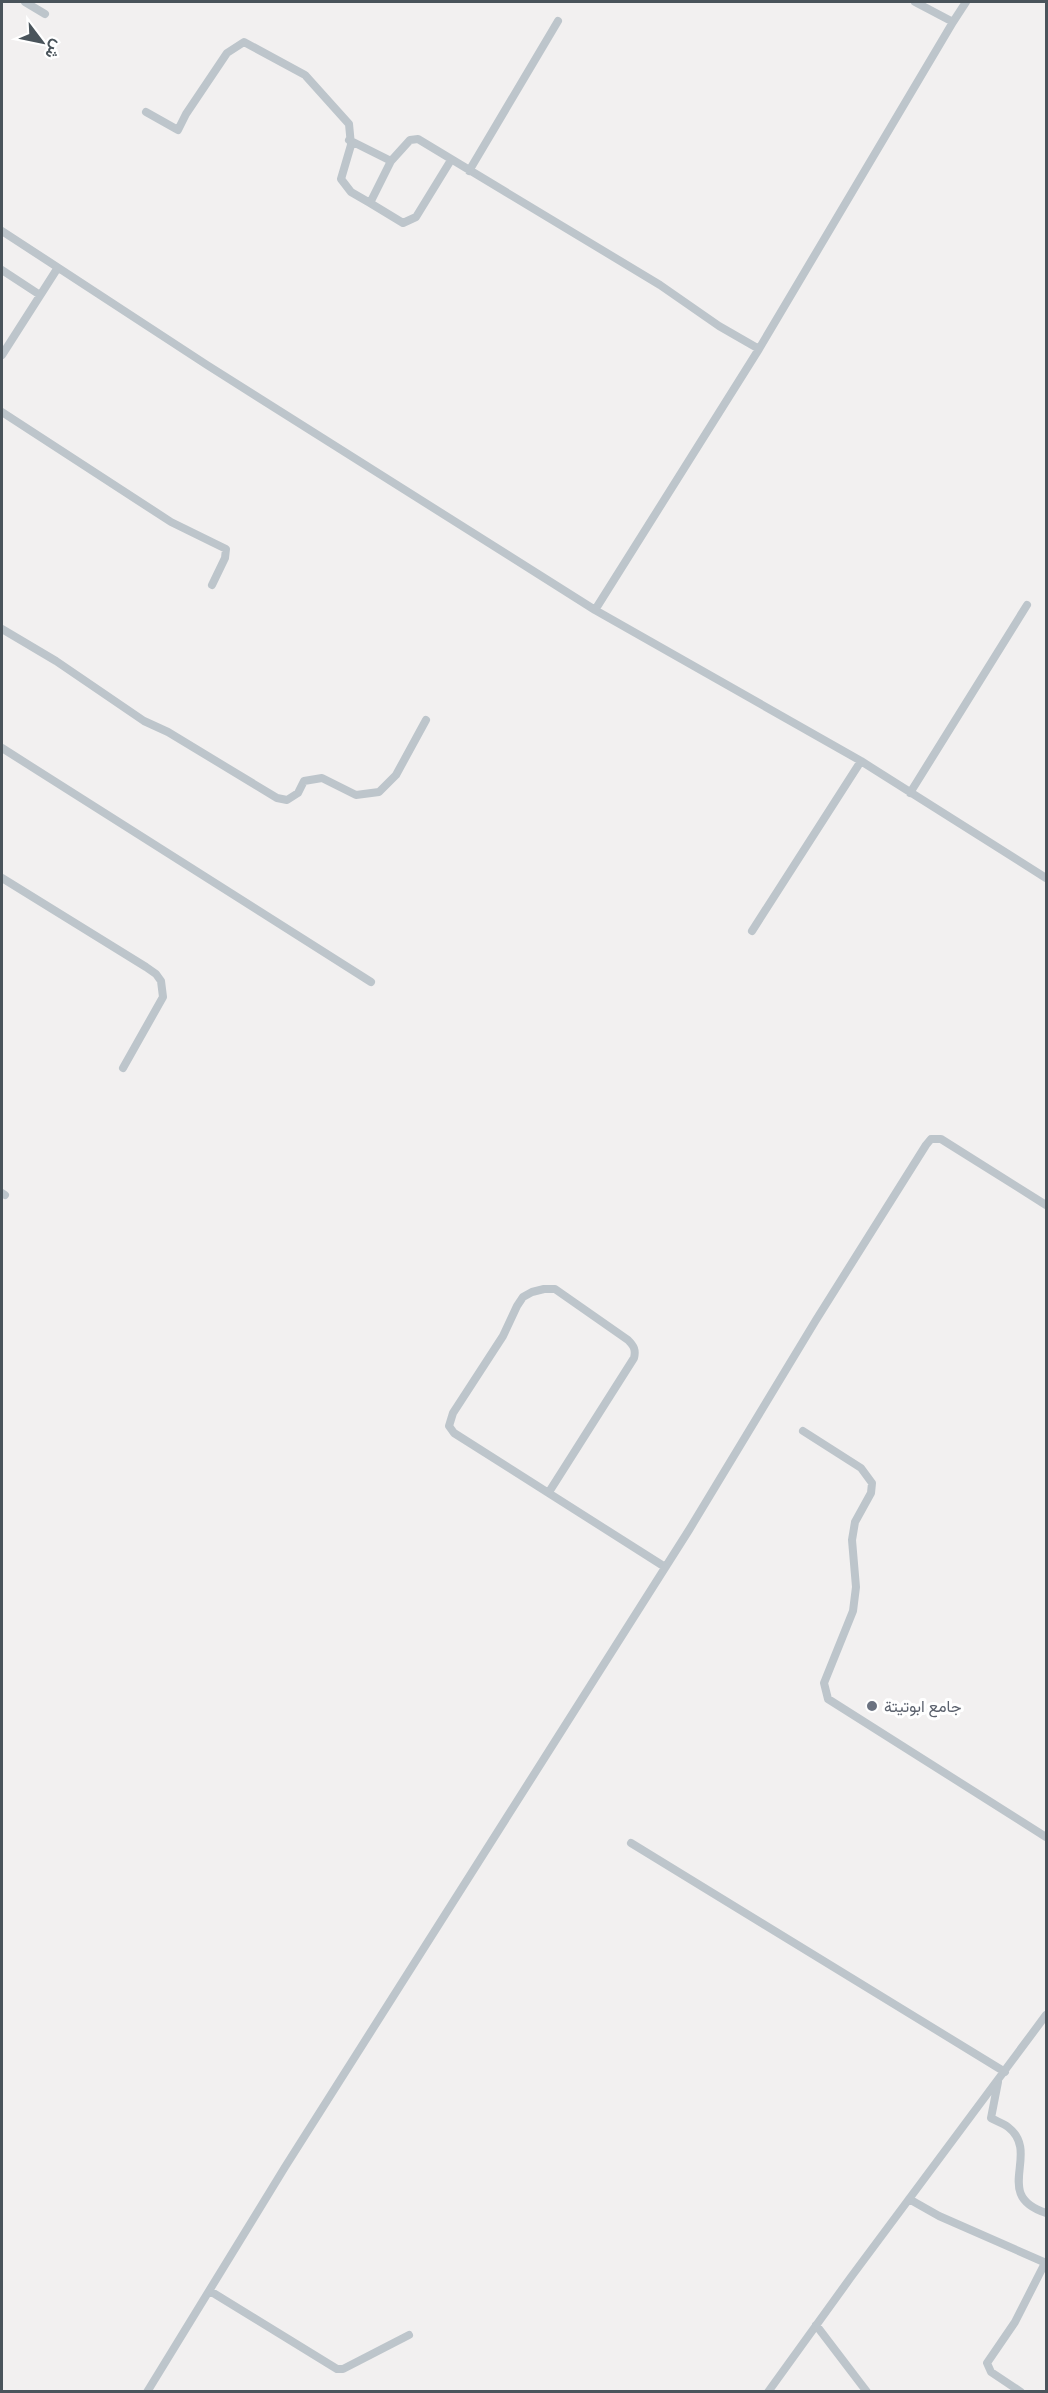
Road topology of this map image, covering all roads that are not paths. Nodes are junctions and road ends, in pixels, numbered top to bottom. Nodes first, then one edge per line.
1 (25, 2) edge
2 (915, 2) edge
3 (966, 2) edge
4 (45, 14) dead end
5 (558, 21) dead end
6 (953, 22) junction
7 (146, 112) dead end
8 (349, 140) junction
9 (452, 160) junction
10 (391, 161) junction
11 (469, 171) junction
12 (370, 203) junction
13 (2, 231) edge
14 (57, 269) junction
15 (2, 270) edge
16 (39, 295) junction
17 (759, 349) junction
18 (2, 355) edge
19 (2, 412) edge
20 (212, 585) dead end
21 (1027, 605) dead end
22 (595, 610) junction
23 (2, 628) edge
24 (426, 720) dead end
25 (2, 748) edge
26 (861, 761) junction
27 (910, 793) junction
28 (2, 878) edge
29 (1047, 878) edge
30 (752, 931) dead end
31 (371, 982) dead end
32 (123, 1068) dead end
33 (1047, 1205) edge
34 (803, 1431) dead end
35 (549, 1492) junction
36 (665, 1567) junction
37 (1047, 1837) edge
38 (631, 1843) dead end
39 (1047, 2015) edge
40 (1005, 2072) junction
41 (999, 2081) junction
42 (909, 2199) junction
43 (1047, 2213) edge
44 (1046, 2263) edge
45 (210, 2291) junction
46 (816, 2325) junction
47 (409, 2335) dead end
48 (147, 2391) edge
49 (768, 2391) edge
50 (867, 2391) edge
51 (1021, 2391) edge

1 - 4 street
2 - 6 street
3 - 6 street
5 - 11 street
6 - 17 street
7 - 8 street
8 - 10 street
8 - 12 street
9 - 10 street
9 - 11 street
9 - 12 street
10 - 12 street
11 - 17 street
13 - 14 street
14 - 16 street
14 - 22 street
15 - 16 street
16 - 18 street
17 - 22 street
19 - 20 street
21 - 27 street
22 - 26 street
23 - 24 street
25 - 31 street
26 - 27 street
26 - 30 street
27 - 29 street
28 - 32 street
33 - 36 street
34 - 37 street
35 - 35 street
35 - 36 street
36 - 45 street
38 - 40 street
39 - 40 street
40 - 41 street
41 - 42 street
41 - 43 street
42 - 44 street
42 - 46 street
44 - 51 street
45 - 47 street
45 - 48 street
46 - 49 street
46 - 50 street

